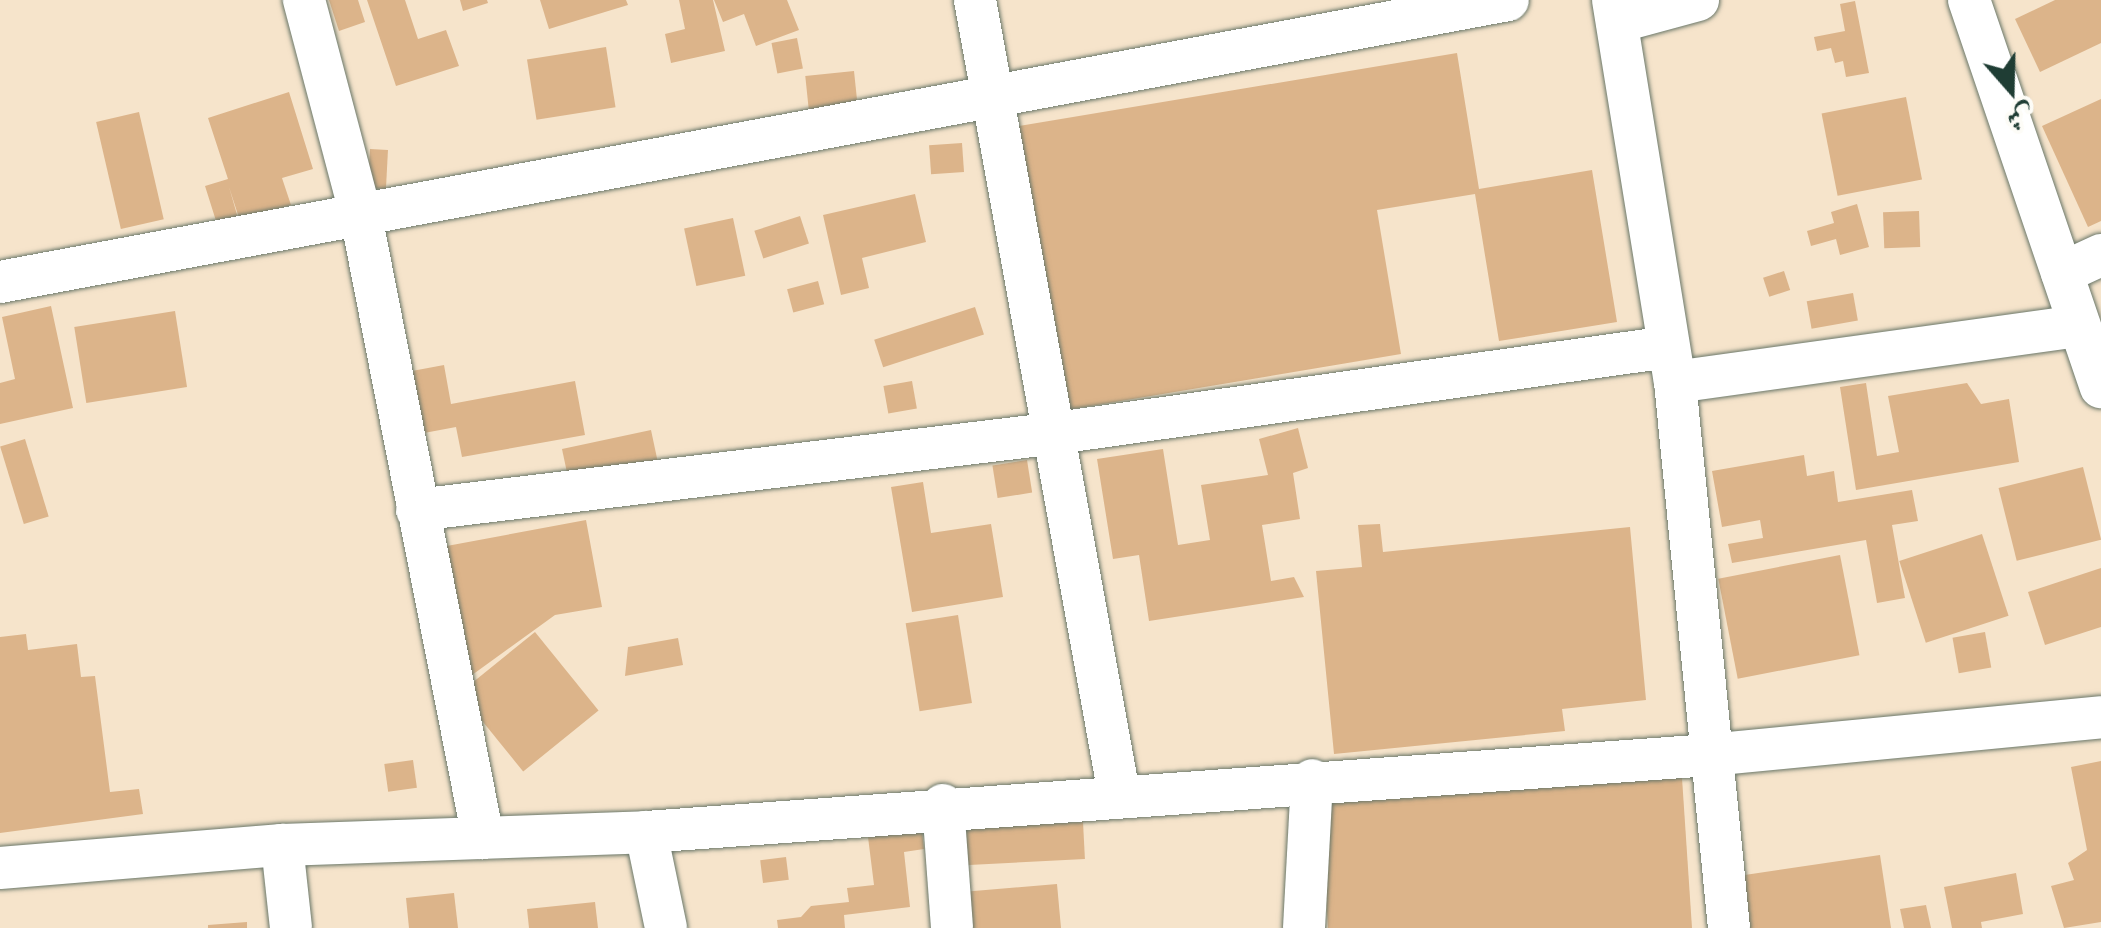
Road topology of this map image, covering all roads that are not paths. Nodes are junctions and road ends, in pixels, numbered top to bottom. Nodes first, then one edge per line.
1 (304, 0) edge
2 (975, 0) edge
3 (1508, 0) edge
4 (1698, 0) edge
5 (1970, 0) edge
6 (1615, 11) edge
7 (993, 97) junction
8 (361, 216) junction
9 (2101, 255) edge
10 (2062, 273) junction
11 (0, 282) edge
12 (2079, 326) junction
13 (1671, 365) junction
14 (2101, 387) edge
15 (1056, 433) junction
16 (417, 510) junction
17 (2101, 718) edge
18 (1710, 755) junction
19 (1312, 780) junction
20 (1119, 794) junction
21 (943, 805) junction
22 (646, 832) junction
23 (484, 838) junction
24 (282, 845) junction
25 (0, 868) edge
26 (291, 928) edge
27 (666, 928) edge
28 (952, 928) edge
29 (1304, 928) edge
30 (1729, 928) edge

1 - 8 street
2 - 7 street
3 - 7 street
4 - 6 street
5 - 10 street
6 - 13 street
7 - 8 street
7 - 15 street
8 - 11 street
8 - 16 street
9 - 10 street
10 - 12 street
12 - 13 street
12 - 14 street
13 - 15 street
13 - 18 street
15 - 16 street
15 - 20 street
16 - 23 street
17 - 18 street
18 - 19 street
18 - 30 street
19 - 20 street
19 - 29 street
20 - 21 street
21 - 22 street
21 - 28 street
22 - 23 street
22 - 27 street
23 - 24 street
24 - 25 street
24 - 26 street

